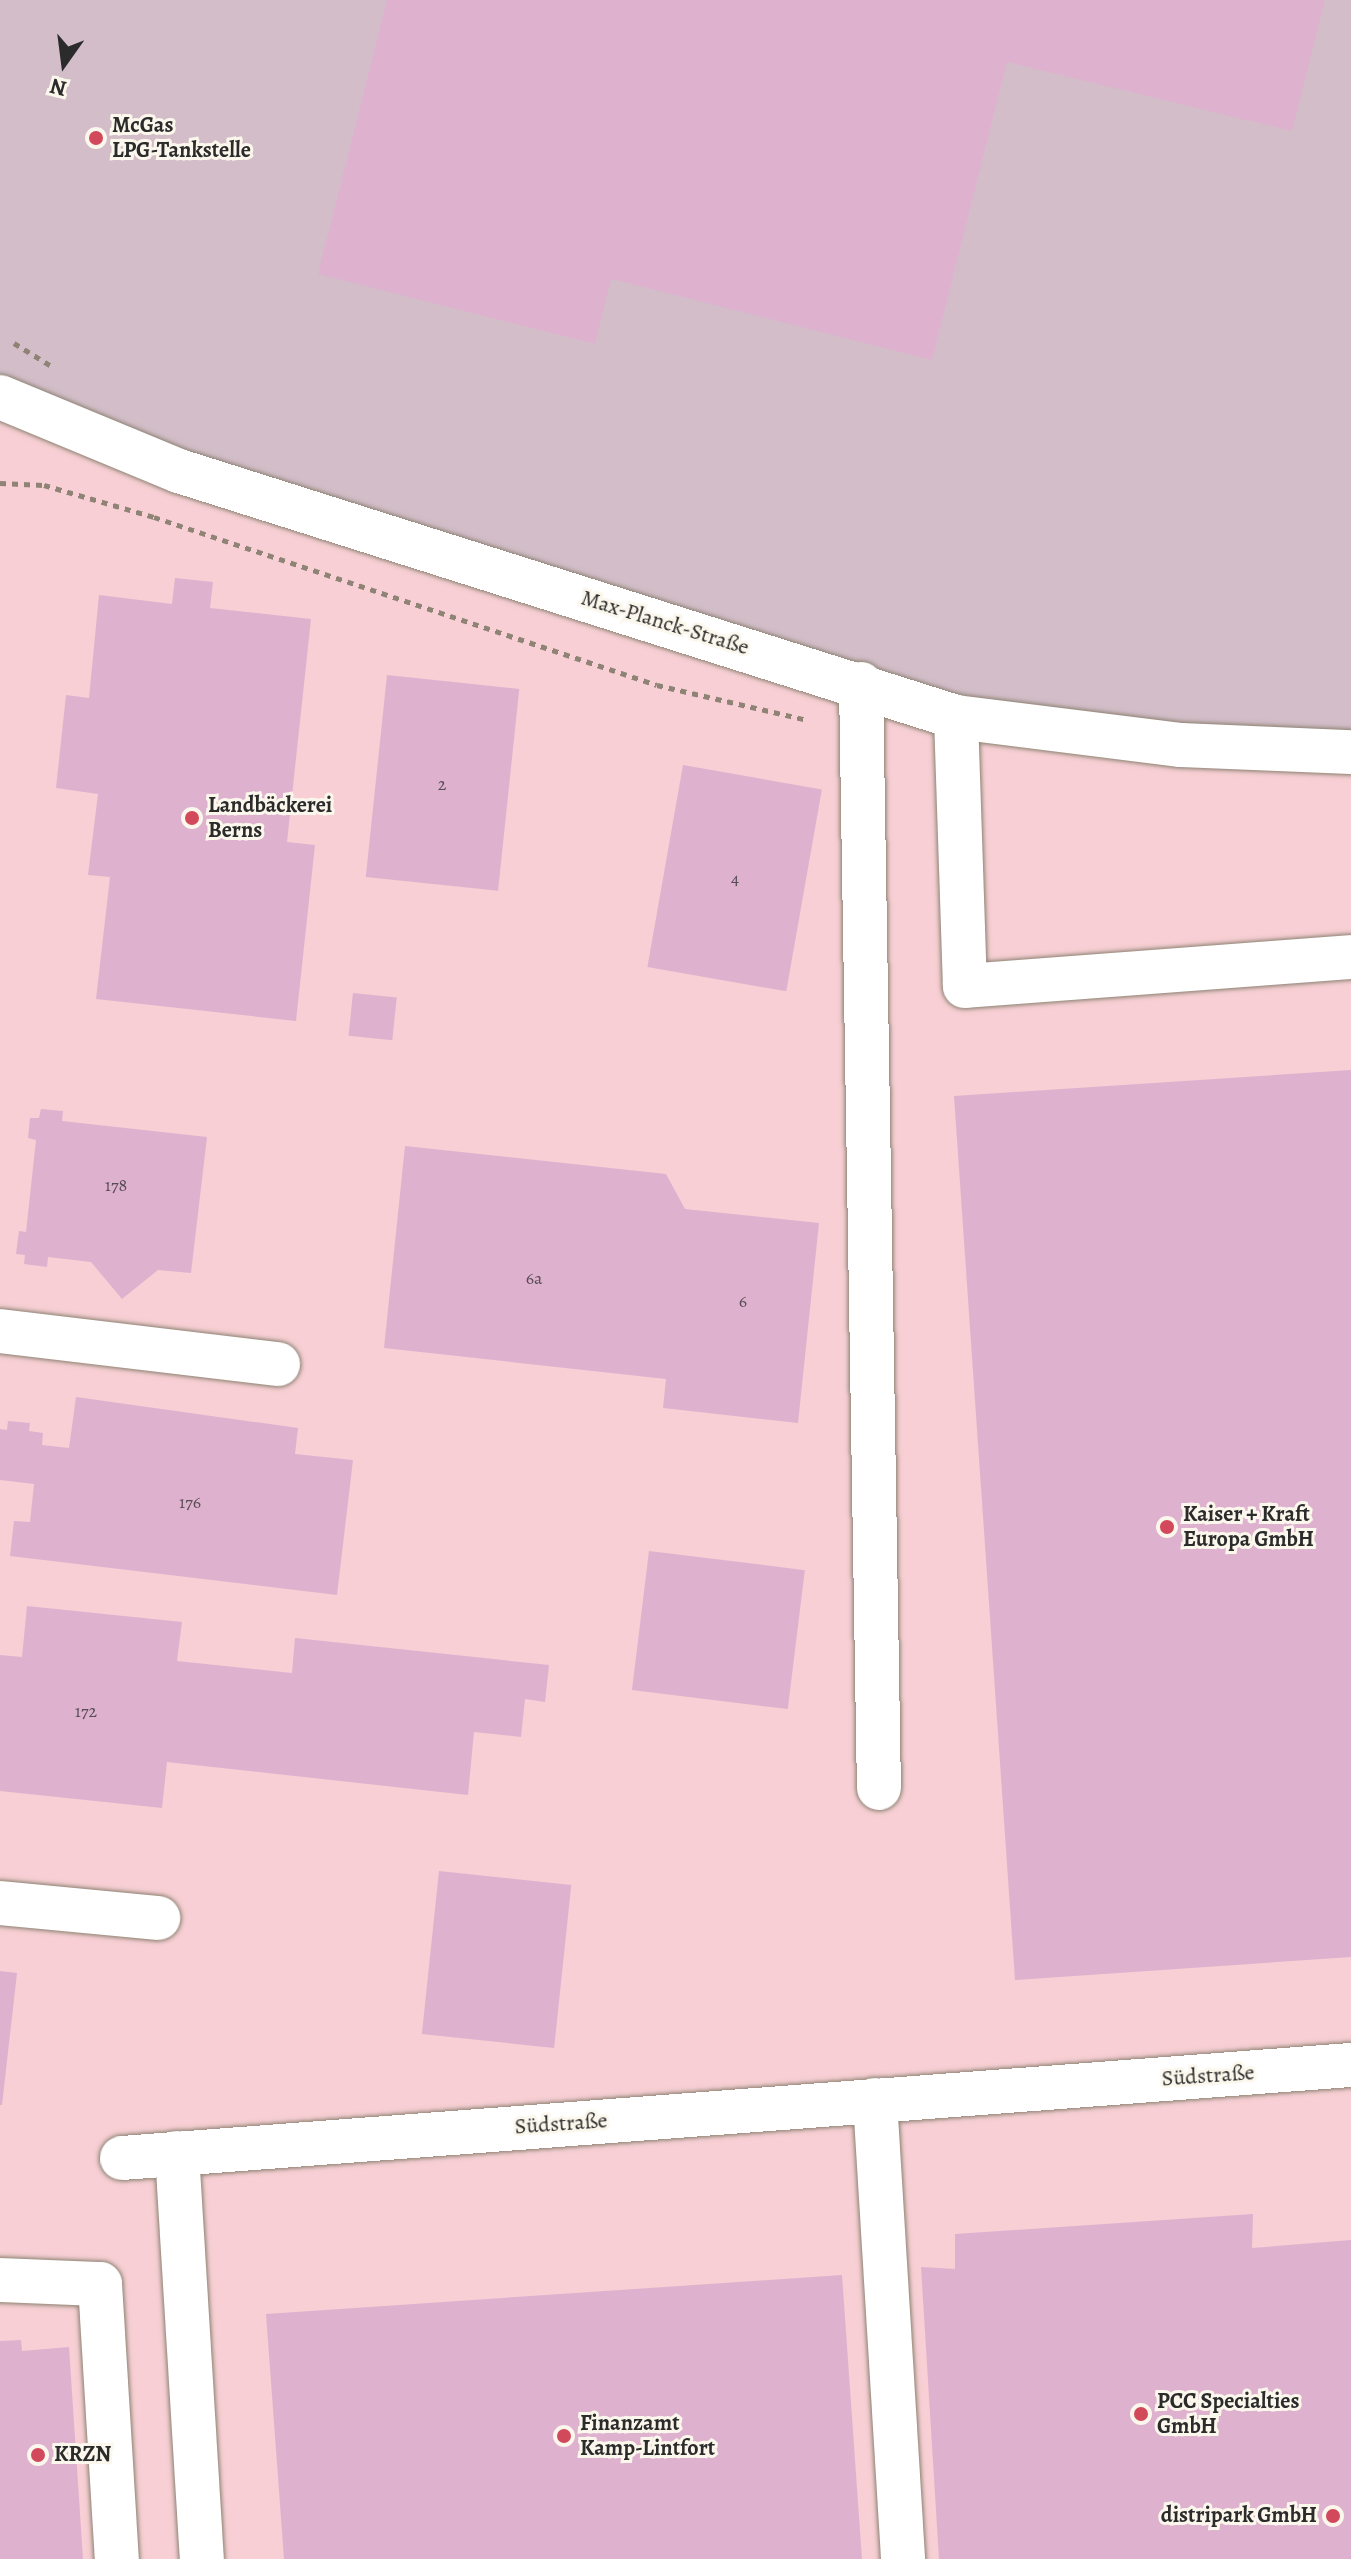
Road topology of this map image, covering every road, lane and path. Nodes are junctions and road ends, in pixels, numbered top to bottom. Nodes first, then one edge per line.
1 (0, 397) edge
2 (861, 684) junction
3 (956, 717) junction
4 (1351, 752) edge
5 (1351, 957) edge
6 (0, 1331) edge
7 (278, 1364) dead end
8 (879, 1788) dead end
9 (0, 1903) edge
10 (158, 1918) dead end
11 (1351, 2065) edge
12 (875, 2100) junction
13 (177, 2153) junction
14 (122, 2158) dead end
15 (0, 2280) edge
16 (117, 2559) edge
17 (202, 2559) edge
18 (903, 2559) edge

1 - 2 street, Max-Planck-Straße
2 - 3 street, Max-Planck-Straße
2 - 8 street
3 - 4 street, Max-Planck-Straße
3 - 5 street
6 - 7 street
9 - 10 street
11 - 12 street, Südstraße
12 - 13 street, Südstraße
12 - 18 street
13 - 14 street, Südstraße
13 - 17 street
15 - 16 street

